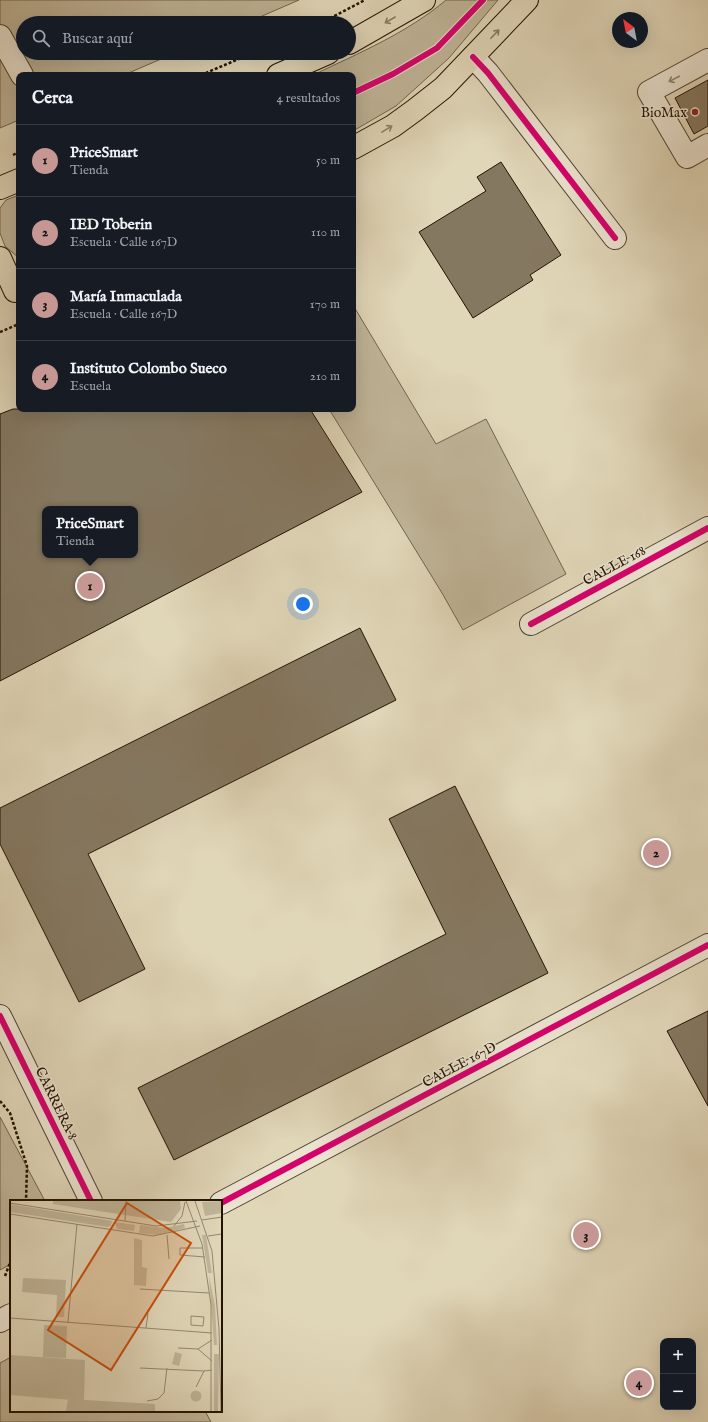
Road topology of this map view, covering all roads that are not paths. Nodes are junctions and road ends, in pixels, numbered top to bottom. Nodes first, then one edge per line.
1 (424, 0) edge
2 (527, 0) edge
3 (0, 36) edge
4 (356, 39) edge
5 (473, 57) junction
6 (312, 60) edge
7 (708, 60) edge
8 (20, 72) edge
9 (285, 72) edge
10 (708, 145) edge
11 (356, 146) edge
12 (16, 181) edge
13 (0, 188) edge
14 (615, 238) dead end
15 (0, 258) edge
16 (11, 293) edge
17 (708, 528) edge
18 (532, 624) dead end
19 (708, 945) edge
20 (0, 1016) edge
21 (91, 1200) edge
22 (222, 1202) edge
23 (10, 1316) edge
24 (0, 1321) edge

1 -> 4 main road
5 -> 2 main road
3 - 8 street
11 -> 5 main road
5 - 14 street
6 - 9 main road
7 -> 10 street
12 - 13 main road
15 - 16 main road
17 - 18 street, CALLE 168
19 - 22 street, CALLE 167D
20 - 21 street, CARRERA 8
23 - 24 street

